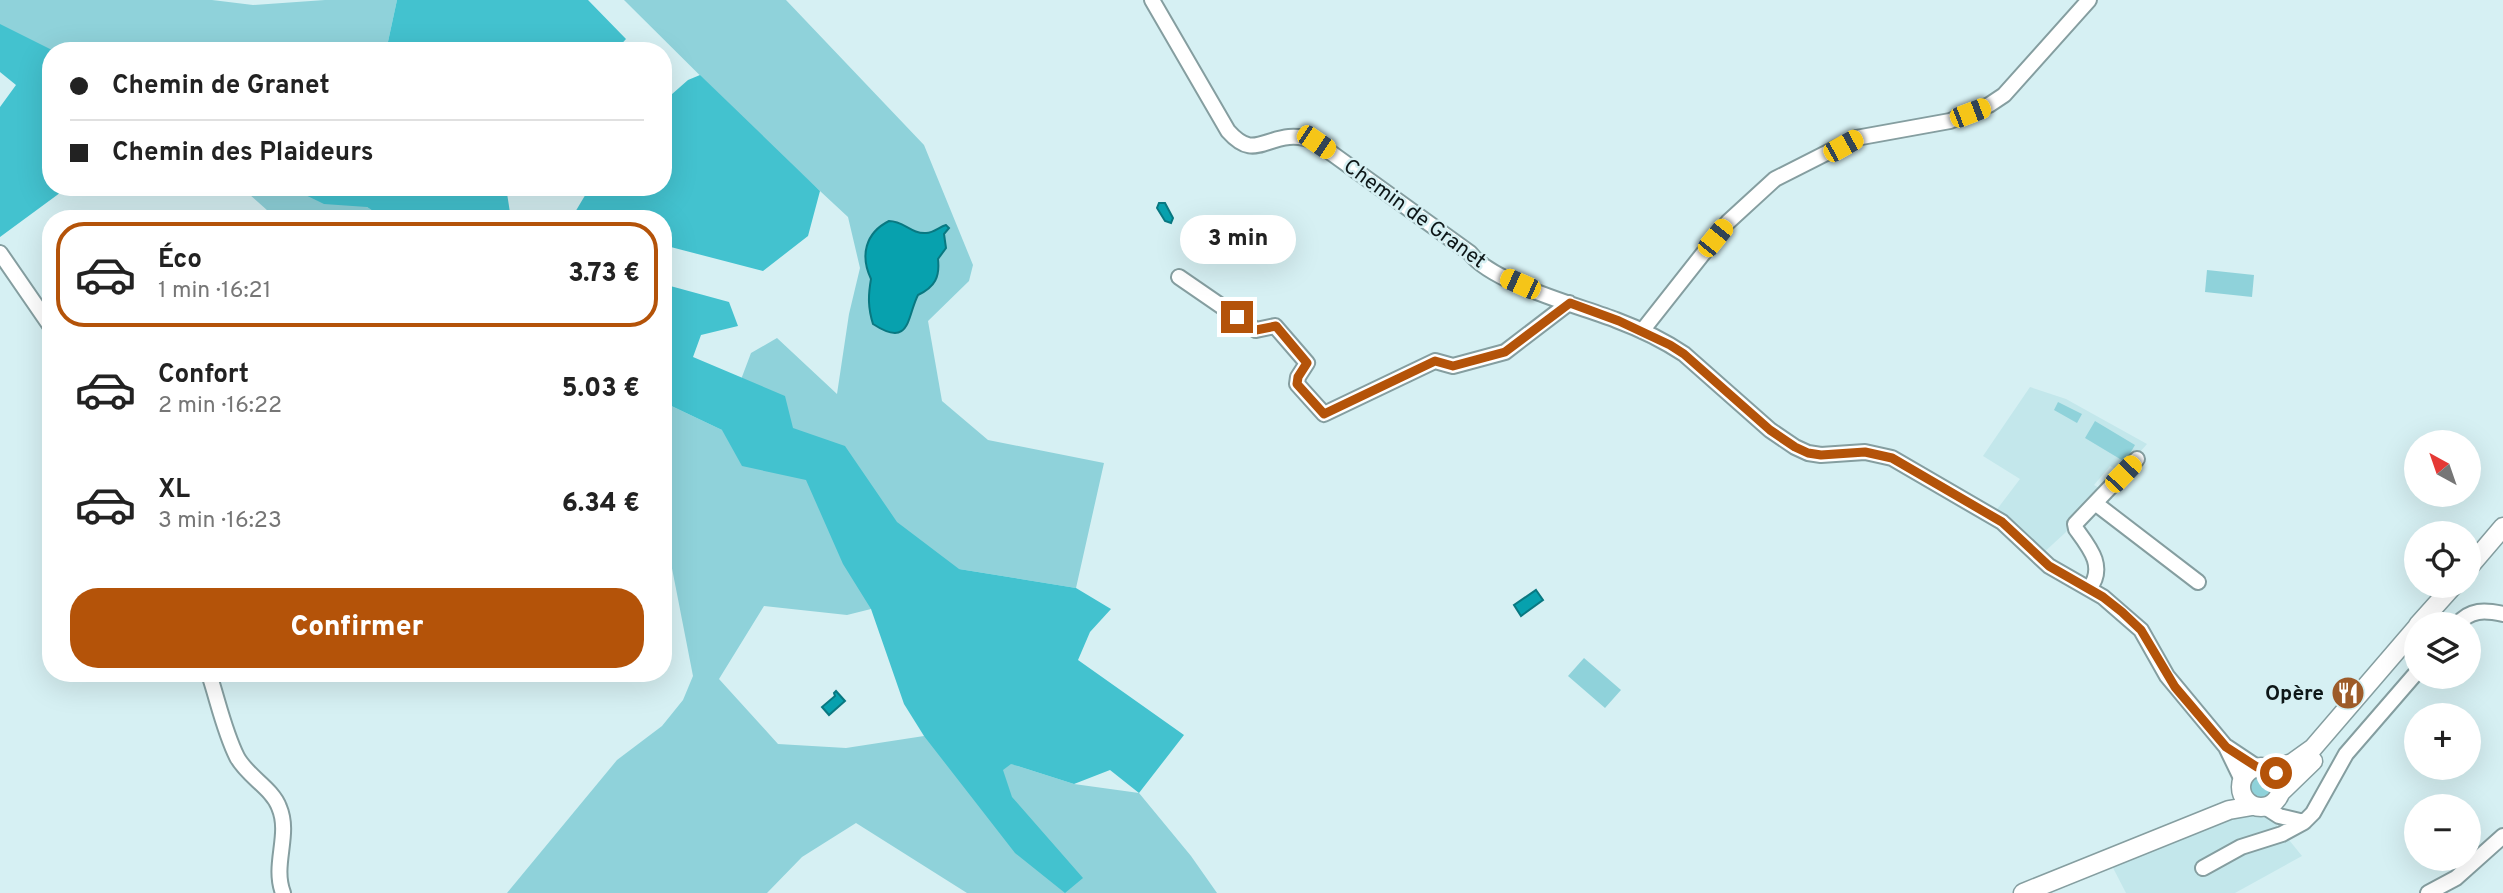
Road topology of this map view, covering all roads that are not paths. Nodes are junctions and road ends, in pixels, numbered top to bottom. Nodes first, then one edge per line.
1 (1152, 0) edge
2 (2090, 0) edge
3 (0, 253) edge
4 (1179, 277) dead end
5 (1570, 303) junction
6 (42, 314) edge
7 (1642, 331) junction
8 (2137, 459) dead end
9 (2095, 503) junction
10 (2503, 527) edge
11 (2481, 553) edge
12 (2198, 582) dead end
13 (2089, 589) junction
14 (2443, 598) edge
15 (2439, 603) junction
16 (2431, 612) edge
17 (2434, 612) edge
18 (2478, 612) edge
19 (2503, 614) edge
20 (2404, 642) edge
21 (2404, 654) edge
22 (212, 682) edge
23 (2404, 687) edge
24 (2226, 747) junction
25 (2265, 768) junction
26 (2241, 783) junction
27 (2269, 800) junction
28 (2299, 821) junction
29 (2183, 828) junction
30 (2503, 836) edge
31 (2203, 868) dead end
32 (283, 893) edge
33 (2023, 893) edge
34 (2428, 893) edge

1 - 5 street, Chemin de Granet
2 - 7 street
3 - 6 street
4 - 5 street
5 - 7 street, Chemin de Granet
7 - 13 street, Chemin de Granet
8 - 9 street
9 - 12 street
9 - 13 street
10 - 11 main road
13 - 24 street, Chemin de Granet
14 - 15 main road
15 - 16 main road
15 - 17 main road
18 - 19 street
20 - 25 main road
21 - 27 main road
22 - 32 street
23 - 28 street
24 - 25 street, Chemin de Granet
24 - 26 street, Chemin de Granet
25 - 26 main road
25 - 27 main road
26 - 27 main road
26 - 29 main road
27 - 28 street
27 - 29 main road
28 - 31 street
29 - 33 main road
30 - 34 street

